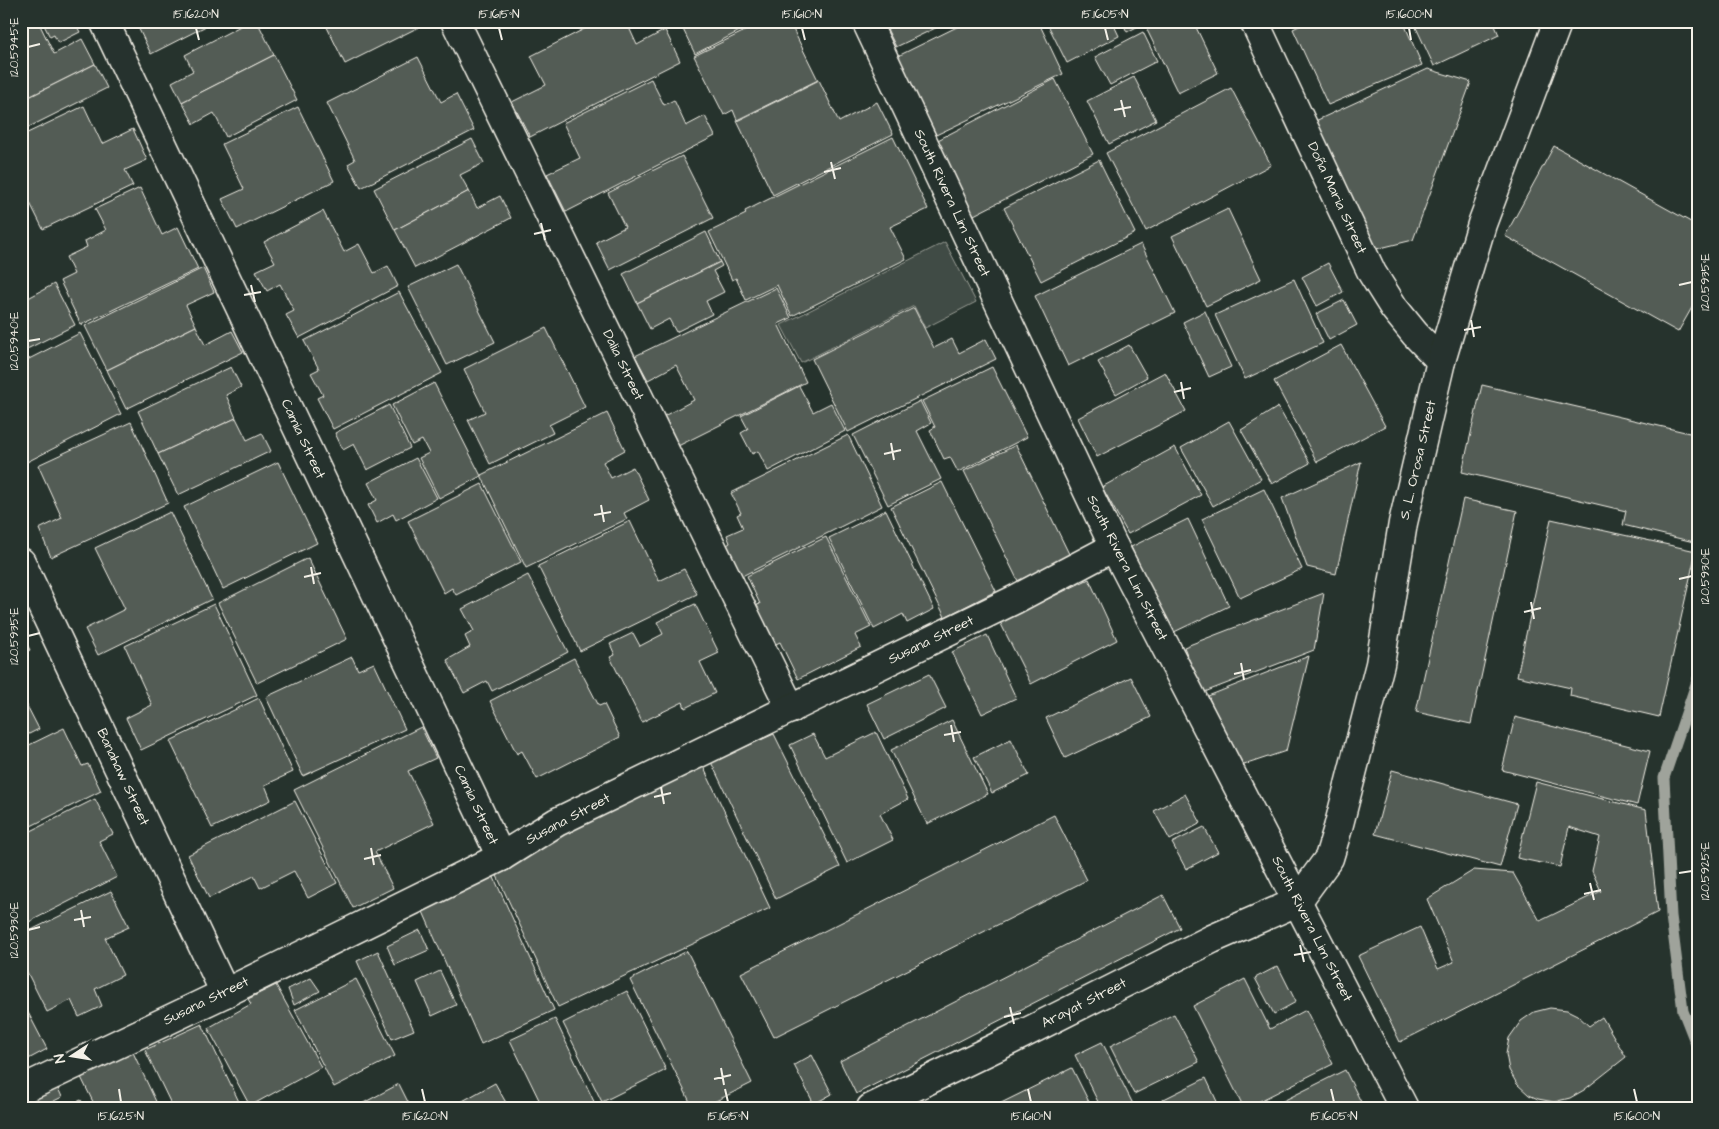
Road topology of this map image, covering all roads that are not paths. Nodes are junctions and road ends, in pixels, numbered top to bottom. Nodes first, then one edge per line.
1 (104, 21) edge
2 (455, 21) edge
3 (866, 21) edge
4 (1254, 21) edge
5 (1558, 21) edge
6 (1441, 360) junction
7 (1114, 547) junction
8 (21, 562) edge
9 (791, 710) junction
10 (500, 857) junction
11 (1297, 902) junction
12 (225, 993) junction
13 (21, 1090) edge
14 (871, 1108) edge
15 (1404, 1108) edge

1 - 10 street, Camia Street
2 - 9 street, Dalia Street
3 - 7 street, South Rivera Lim Street
4 - 6 street, Doña Maria Street
5 - 6 street, S. L. Orosa Street
6 - 11 street, S. L. Orosa Street
7 - 9 street, Susana Street
7 - 11 street, South Rivera Lim Street
8 - 12 street, Banahaw Street
9 - 10 street, Susana Street
10 - 12 street, Susana Street
11 - 14 street, Arayat Street
11 - 15 street, South Rivera Lim Street
12 - 13 street, Susana Street

